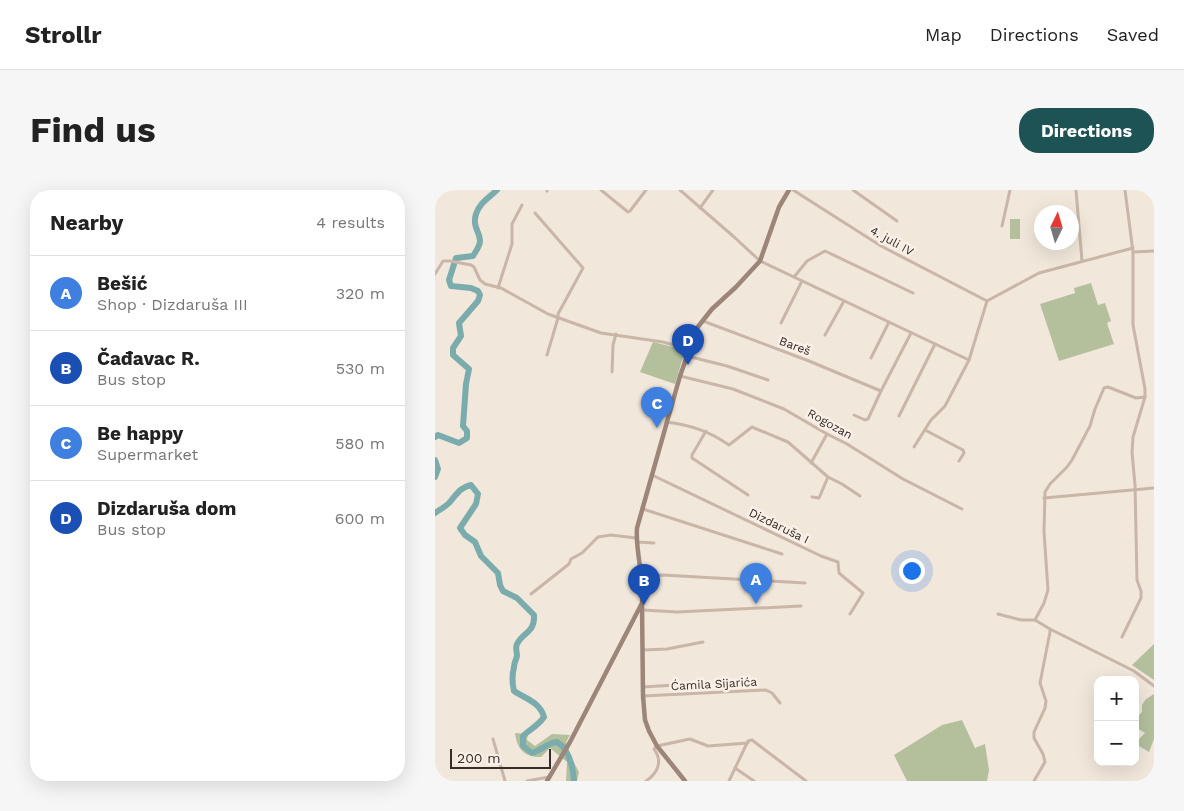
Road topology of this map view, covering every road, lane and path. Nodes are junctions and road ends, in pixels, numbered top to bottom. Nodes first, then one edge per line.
1 (601, 190) edge
2 (647, 190) edge
3 (679, 190) edge
4 (713, 190) edge
5 (789, 190) edge
6 (793, 190) edge
7 (853, 190) edge
8 (1010, 190) edge
9 (1076, 190) edge
10 (1125, 190) edge
11 (522, 205) dead end
12 (700, 208) junction
13 (535, 213) dead end
14 (897, 221) dead end
15 (1003, 226) dead end
16 (1133, 250) junction
17 (1154, 251) edge
18 (759, 261) junction
19 (1082, 261) junction
20 (435, 274) edge
21 (794, 277) junction
22 (802, 281) junction
23 (498, 288) junction
24 (913, 294) dead end
25 (844, 301) junction
26 (987, 301) junction
27 (559, 318) junction
28 (701, 321) junction
29 (889, 322) junction
30 (781, 323) dead end
31 (911, 333) junction
32 (616, 334) junction
33 (825, 335) dead end
34 (935, 344) junction
35 (688, 349) junction
36 (547, 355) dead end
37 (686, 356) junction
38 (871, 358) dead end
39 (969, 360) junction
40 (612, 372) dead end
41 (680, 376) junction
42 (768, 380) dead end
43 (881, 391) junction
44 (1145, 397) junction
45 (854, 416) dead end
46 (899, 416) dead end
47 (667, 422) junction
48 (925, 430) junction
49 (706, 431) junction
50 (827, 434) junction
51 (914, 447) dead end
52 (959, 461) dead end
53 (811, 463) junction
54 (651, 475) junction
55 (828, 478) junction
56 (1154, 488) edge
57 (1135, 489) junction
58 (748, 495) dead end
59 (860, 496) dead end
60 (812, 497) dead end
61 (1045, 498) junction
62 (642, 508) junction
63 (962, 509) dead end
64 (636, 540) junction
65 (655, 543) dead end
66 (782, 554) dead end
67 (642, 576) junction
68 (805, 583) dead end
69 (531, 594) dead end
70 (642, 604) junction
71 (801, 606) dead end
72 (643, 610) junction
73 (849, 614) dead end
74 (998, 614) dead end
75 (1035, 620) junction
76 (1049, 629) junction
77 (1122, 637) dead end
78 (703, 642) dead end
79 (643, 650) junction
80 (708, 683) dead end
81 (1154, 686) edge
82 (643, 687) junction
83 (643, 696) junction
84 (780, 703) dead end
85 (493, 739) dead end
86 (748, 743) junction
87 (657, 746) junction
88 (735, 768) junction
89 (548, 779) edge
90 (505, 781) edge
91 (527, 781) edge
92 (647, 781) edge
93 (685, 781) edge
94 (729, 781) edge
95 (754, 781) edge
96 (807, 781) edge
97 (1034, 781) edge

1 - 2 street
3 - 12 street
4 - 12 street
5 - 18 street
6 - 26 street, 4. juli IV
7 - 14 street
8 - 15 street
9 - 19 street
10 - 16 street
11 - 23 street
12 - 18 street
13 - 27 street
16 - 17 street
16 - 19 street
16 - 44 street
18 - 21 street
18 - 28 street
19 - 26 street
20 - 23 street
21 - 22 street
21 - 24 street
22 - 25 street
22 - 30 street, Bareš
23 - 27 street
25 - 29 street
25 - 33 street, Bareš
26 - 39 street
27 - 32 street
27 - 36 street
28 - 35 street
28 - 43 street, Bareš
29 - 31 street
29 - 38 street
31 - 34 street
31 - 43 street
32 - 35 street
32 - 40 street
34 - 39 street
34 - 46 street
35 - 37 street
37 - 41 street
37 - 42 street
39 - 48 street
41 - 47 street
41 - 50 street, Rogozan
43 - 45 street
44 - 57 street
44 - 61 street
47 - 49 street
47 - 54 street
48 - 51 street
48 - 52 street
49 - 53 street
49 - 58 street
50 - 53 street
50 - 63 street, Rogozan
53 - 55 street
54 - 62 street
54 - 73 street, Dizdaruša I
55 - 59 street
55 - 60 street
56 - 57 street
57 - 61 street
57 - 77 street
61 - 75 street
62 - 64 street
62 - 66 street
64 - 65 street
64 - 67 street
64 - 69 street
67 - 68 street
67 - 70 street
70 - 72 street
70 - 89 street
71 - 72 street
72 - 79 street
74 - 75 street
75 - 76 street
76 - 81 street
76 - 97 street
78 - 79 street
79 - 82 street
80 - 82 street, Ćamila Sijarića
82 - 83 street
83 - 84 street, Ćamila Sijarića
83 - 87 street
85 - 90 street
86 - 87 street
86 - 88 street
86 - 96 street
87 - 92 street
87 - 93 street
88 - 94 street
88 - 95 street
89 - 91 street

